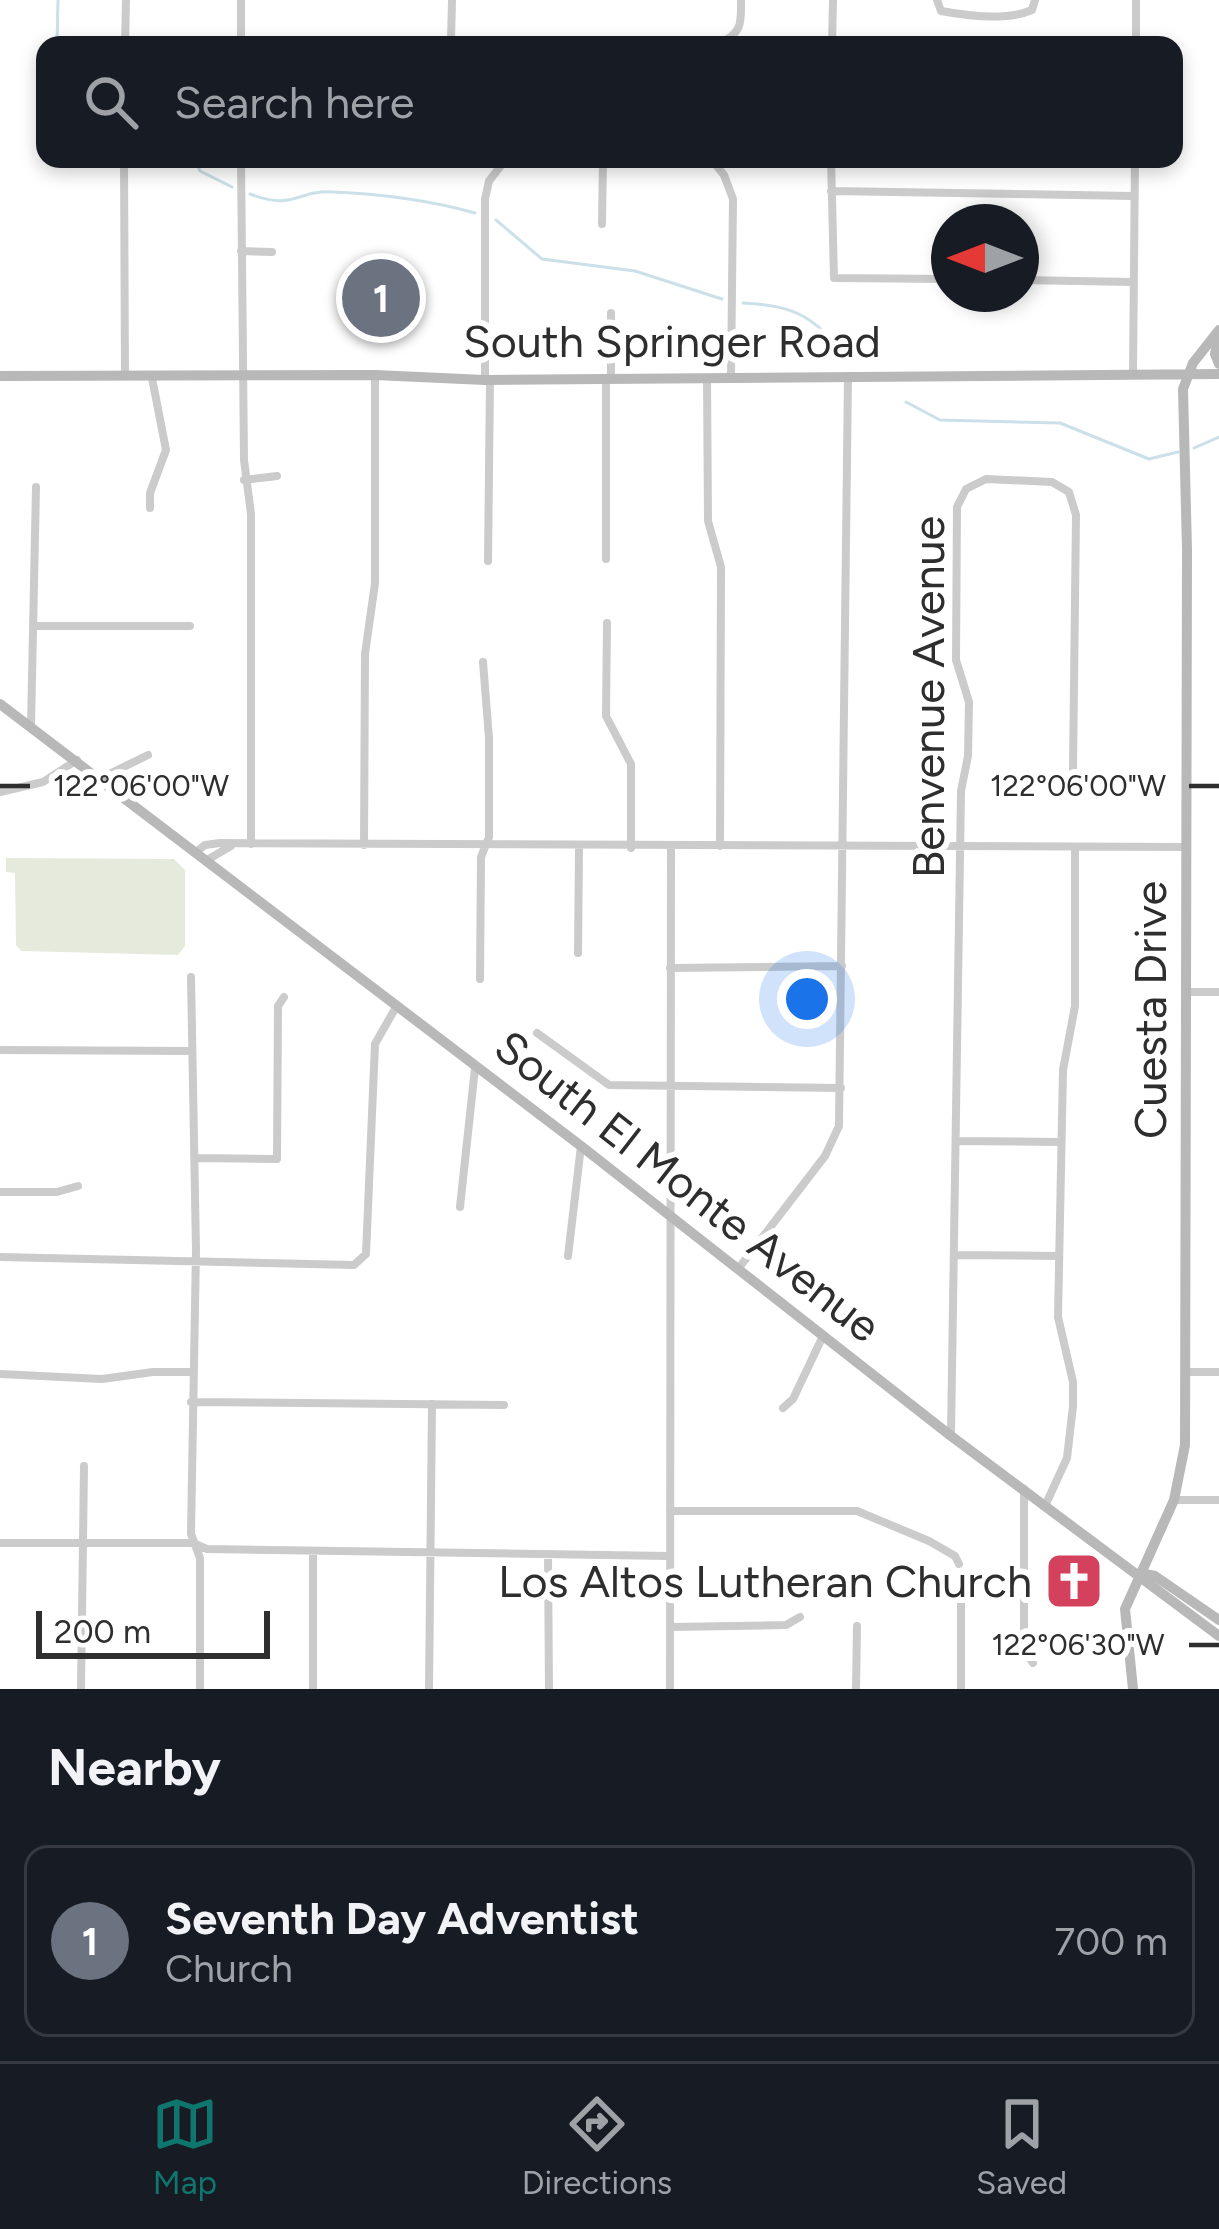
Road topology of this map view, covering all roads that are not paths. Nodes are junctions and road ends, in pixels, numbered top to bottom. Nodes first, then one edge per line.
1 (126, 0) edge
2 (241, 0) edge
3 (452, 0) edge
4 (741, 0) edge
5 (832, 0) edge
6 (937, 0) edge
7 (1035, 0) edge
8 (1136, 0) edge
9 (125, 36) edge
10 (241, 36) edge
11 (451, 36) edge
12 (736, 36) edge
13 (832, 36) edge
14 (1136, 36) edge
15 (124, 168) edge
16 (241, 168) edge
17 (499, 168) edge
18 (603, 168) edge
19 (718, 168) edge
20 (831, 168) edge
21 (1135, 168) edge
22 (831, 191) junction
23 (1134, 196) junction
24 (602, 224) dead end
25 (241, 251) junction
26 (272, 251) dead end
27 (931, 279) edge
28 (1039, 280) edge
29 (1134, 281) junction
30 (611, 314) dead end
31 (1219, 334) edge
32 (1219, 364) edge
33 (1133, 374) junction
34 (1188, 374) junction
35 (1219, 374) edge
36 (375, 375) junction
37 (0, 376) edge
38 (848, 376) junction
39 (125, 377) junction
40 (242, 377) junction
41 (707, 377) junction
42 (731, 377) junction
43 (152, 378) junction
44 (608, 379) junction
45 (488, 380) junction
46 (277, 476) dead end
47 (244, 480) junction
48 (36, 487) dead end
49 (150, 508) dead end
50 (606, 559) dead end
51 (488, 561) dead end
52 (608, 623) dead end
53 (35, 626) junction
54 (190, 626) dead end
55 (483, 662) dead end
56 (0, 704) edge
57 (31, 727) junction
58 (148, 755) dead end
59 (77, 760) junction
60 (1073, 770) dead end
61 (101, 778) junction
62 (0, 793) edge
63 (251, 844) junction
64 (364, 845) junction
65 (720, 846) junction
66 (961, 846) junction
67 (485, 847) junction
68 (578, 847) junction
69 (671, 847) junction
70 (844, 847) junction
71 (1075, 847) junction
72 (1186, 847) junction
73 (631, 848) junction
74 (201, 856) junction
75 (578, 953) dead end
76 (842, 966) junction
77 (670, 968) junction
78 (191, 977) dead end
79 (480, 979) dead end
80 (1186, 992) junction
81 (1219, 992) edge
82 (284, 997) dead end
83 (396, 1007) junction
84 (537, 1034) dead end
85 (0, 1050) edge
86 (192, 1051) junction
87 (475, 1068) junction
88 (669, 1088) junction
89 (841, 1088) junction
90 (958, 1141) junction
91 (1061, 1142) junction
92 (581, 1146) junction
93 (196, 1158) junction
94 (78, 1186) dead end
95 (0, 1192) edge
96 (460, 1207) dead end
97 (670, 1216) junction
98 (568, 1256) dead end
99 (957, 1256) junction
100 (1058, 1256) junction
101 (0, 1257) edge
102 (196, 1259) junction
103 (738, 1269) junction
104 (823, 1336) junction
105 (192, 1372) junction
106 (1187, 1372) junction
107 (1219, 1372) edge
108 (0, 1374) edge
109 (191, 1402) junction
110 (432, 1404) junction
111 (504, 1405) dead end
112 (783, 1408) dead end
113 (951, 1436) junction
114 (84, 1466) dead end
115 (1024, 1489) junction
116 (1174, 1500) junction
117 (1219, 1500) edge
118 (1046, 1506) junction
119 (670, 1511) junction
120 (0, 1543) edge
121 (82, 1543) junction
122 (193, 1543) junction
123 (313, 1552) junction
124 (432, 1553) junction
125 (548, 1555) junction
126 (670, 1556) junction
127 (959, 1564) dead end
128 (1139, 1573) junction
129 (961, 1598) dead end
130 (800, 1617) dead end
131 (1219, 1620) edge
132 (857, 1626) dead end
133 (670, 1627) junction
134 (1219, 1636) edge
135 (1033, 1663) dead end
136 (81, 1689) edge
137 (200, 1689) edge
138 (313, 1689) edge
139 (429, 1689) edge
140 (549, 1689) edge
141 (670, 1689) edge
142 (856, 1689) edge
143 (961, 1689) edge
144 (1132, 1689) edge

1 - 9 street
2 - 10 street
3 - 11 street
4 - 12 street
5 - 13 street
6 - 7 street
8 - 14 street
15 - 39 street
16 - 25 street
17 - 45 street
18 - 24 street
19 - 42 street
20 - 22 street
21 - 23 street
22 - 23 street
22 - 27 street
23 - 29 street
25 - 26 street
25 - 40 street
28 - 29 street
29 - 33 street
30 - 44 street
31 - 32 street
31 - 34 street
33 - 34 street, South Springer Road
33 - 38 street, South Springer Road
34 - 35 street, South Springer Road
34 - 72 street, Cuesta Drive
36 - 40 street, South Springer Road
36 - 45 street, South Springer Road
36 - 64 street
37 - 39 street, South Springer Road
38 - 42 street, South Springer Road
38 - 70 street
39 - 43 street, South Springer Road
40 - 43 street, South Springer Road
40 - 47 street
41 - 42 street, South Springer Road
41 - 44 street, South Springer Road
41 - 65 street
43 - 49 street
44 - 45 street, South Springer Road
44 - 50 street
45 - 51 street
46 - 47 street
47 - 63 street
48 - 53 street
52 - 73 street
53 - 54 street
53 - 57 street
55 - 67 street
56 - 57 street, South El Monte Avenue
57 - 59 street, South El Monte Avenue
58 - 61 street
59 - 61 street, South El Monte Avenue
59 - 62 street
60 - 66 street, Benvenue Avenue
61 - 74 street, South El Monte Avenue
63 - 64 street
63 - 74 street
64 - 67 street
65 - 69 street
65 - 70 street
66 - 70 street
66 - 71 street
66 - 90 street, Benvenue Avenue
67 - 68 street
67 - 79 street
68 - 73 street
68 - 75 street
69 - 73 street
69 - 77 street
70 - 76 street
71 - 72 street
71 - 91 street
72 - 80 street, Cuesta Drive
74 - 83 street, South El Monte Avenue
76 - 77 street
76 - 89 street
77 - 88 street
78 - 86 street
80 - 81 street
80 - 106 street, Cuesta Drive
82 - 93 street
83 - 87 street, South El Monte Avenue
83 - 102 street
84 - 88 street
85 - 86 street
86 - 93 street
87 - 92 street, South El Monte Avenue
87 - 96 street
88 - 89 street
88 - 97 street
89 - 103 street
90 - 91 street
90 - 99 street, Benvenue Avenue
91 - 100 street
92 - 97 street, South El Monte Avenue
92 - 98 street
93 - 102 street
94 - 95 street
97 - 103 street, South El Monte Avenue
97 - 119 street
99 - 100 street
99 - 113 street, Benvenue Avenue
100 - 118 street
101 - 102 street
102 - 105 street
103 - 104 street, South El Monte Avenue
104 - 112 street
104 - 113 street, South El Monte Avenue
105 - 108 street
105 - 109 street
106 - 107 street
106 - 116 street, Cuesta Drive
109 - 110 street
109 - 122 street
110 - 111 street
110 - 124 street
113 - 115 street, South El Monte Avenue
114 - 121 street
115 - 118 street, South El Monte Avenue
115 - 135 street
116 - 117 street
116 - 128 street, Cuesta Drive
118 - 128 street, South El Monte Avenue
119 - 126 street
119 - 127 street
120 - 121 street
121 - 122 street
121 - 136 street
122 - 123 street
122 - 137 street
123 - 124 street
123 - 138 street
124 - 125 street
124 - 139 street
125 - 126 street
125 - 140 street
126 - 133 street
128 - 131 street, South El Monte Avenue
128 - 134 street, South El Monte Avenue
128 - 144 street, Cuesta Drive
129 - 143 street
130 - 133 street
132 - 142 street
133 - 141 street

